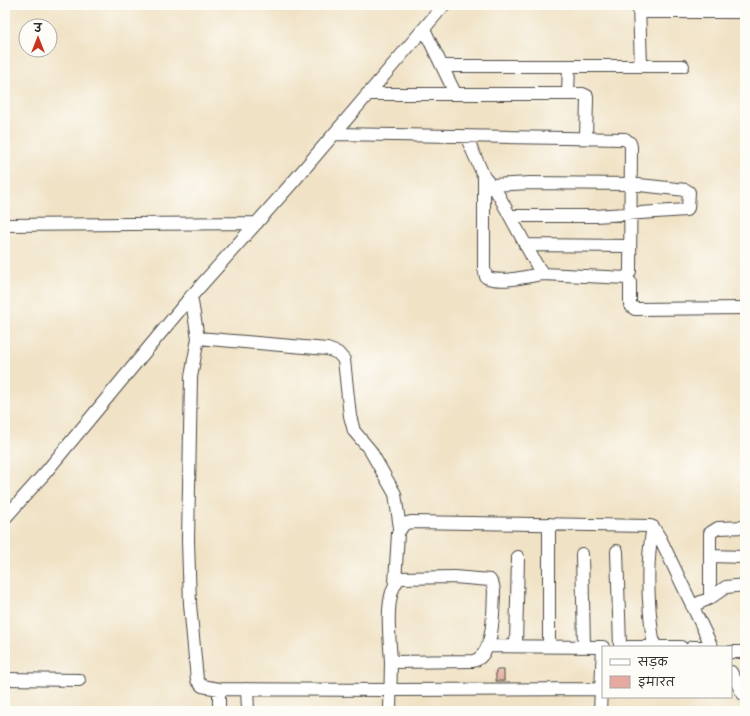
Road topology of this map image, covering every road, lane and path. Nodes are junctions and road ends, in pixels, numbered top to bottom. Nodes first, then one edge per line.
1 (444, 5) edge
2 (639, 8) edge
3 (673, 8) edge
4 (745, 12) edge
5 (424, 29) junction
6 (443, 66) junction
7 (569, 66) junction
8 (641, 66) junction
9 (683, 66) dead end
10 (455, 93) junction
11 (367, 94) junction
12 (568, 94) junction
13 (334, 134) junction
14 (466, 136) junction
15 (586, 137) junction
16 (488, 181) junction
17 (630, 184) junction
18 (629, 213) junction
19 (510, 216) junction
20 (257, 223) junction
21 (5, 225) edge
22 (525, 245) junction
23 (630, 246) junction
24 (543, 274) junction
25 (627, 278) junction
26 (192, 296) junction
27 (745, 308) edge
28 (198, 338) junction
29 (5, 518) edge
30 (549, 524) junction
31 (653, 527) junction
32 (745, 527) edge
33 (400, 528) junction
34 (618, 551) dead end
35 (582, 554) dead end
36 (518, 556) dead end
37 (710, 556) junction
38 (745, 557) edge
39 (395, 583) junction
40 (745, 585) edge
41 (710, 598) junction
42 (692, 606) junction
43 (516, 645) junction
44 (488, 646) junction
45 (549, 646) junction
46 (584, 646) junction
47 (620, 646) edge
48 (654, 646) edge
49 (712, 646) edge
50 (602, 647) edge
51 (732, 652) edge
52 (745, 652) edge
53 (391, 662) junction
54 (732, 674) edge
55 (5, 679) edge
56 (79, 680) dead end
57 (219, 689) junction
58 (247, 689) junction
59 (602, 689) edge
60 (390, 690) junction
61 (740, 694) edge
62 (219, 711) edge
63 (248, 711) edge
64 (390, 711) edge
65 (600, 711) edge

1 - 5 street
2 - 3 street
2 - 8 street
3 - 4 street
5 - 6 street
5 - 11 street
6 - 7 street
6 - 10 street
7 - 8 street
7 - 12 street
8 - 9 street
10 - 11 street
10 - 12 street
11 - 13 street
12 - 15 street
13 - 14 street
13 - 20 street
14 - 15 street
14 - 16 street
15 - 17 street
16 - 17 street
16 - 19 street
16 - 24 street
17 - 18 street
17 - 18 street
18 - 19 street
18 - 23 street
19 - 22 street
20 - 21 street
20 - 26 street
22 - 23 street
22 - 24 street
23 - 25 street
24 - 25 street
25 - 27 street
26 - 28 street
26 - 29 street
28 - 33 street
28 - 57 street
30 - 31 street
30 - 33 street
30 - 45 street
31 - 42 street
31 - 48 street
32 - 37 street
33 - 39 street
34 - 47 street
35 - 46 street
36 - 43 street
37 - 38 street
37 - 41 street
39 - 44 street
39 - 53 street
40 - 41 street
41 - 42 street
42 - 49 street
43 - 44 street
43 - 45 street
44 - 53 street
45 - 46 street
46 - 50 street
51 - 52 street
53 - 60 street
54 - 61 street
55 - 56 street
57 - 58 street
57 - 62 street
58 - 60 street
58 - 63 street
59 - 60 street
59 - 65 street
60 - 64 street

